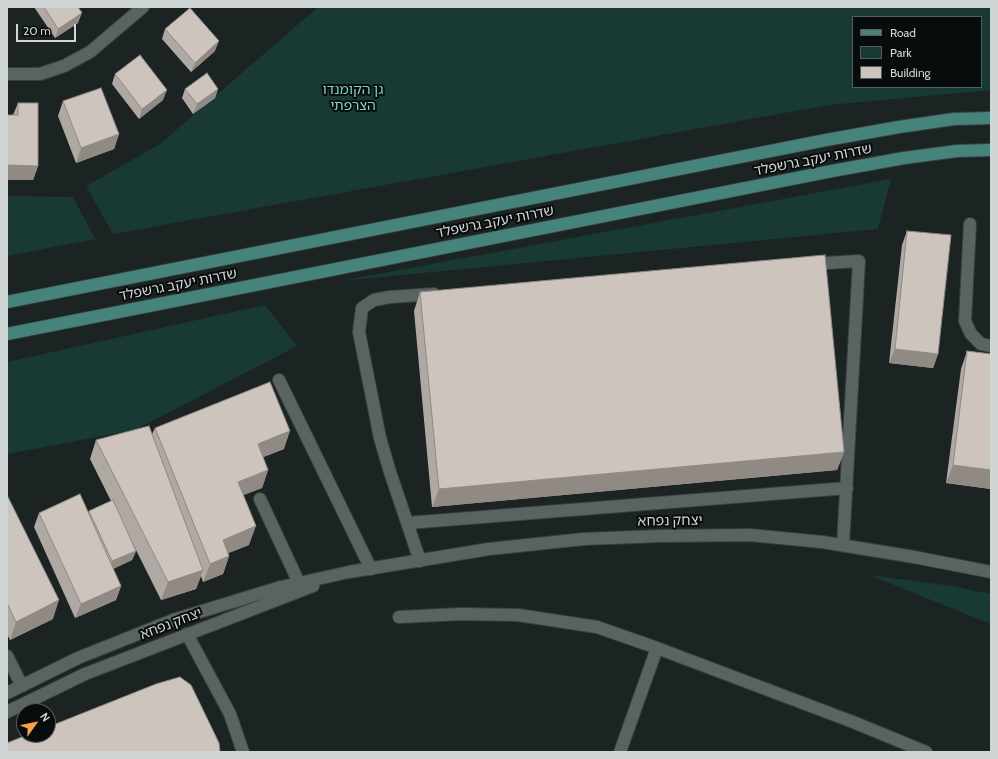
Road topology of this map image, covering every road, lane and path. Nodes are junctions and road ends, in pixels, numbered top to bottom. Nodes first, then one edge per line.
1 (143, 7) edge
2 (7, 74) edge
3 (991, 118) edge
4 (991, 150) edge
5 (970, 224) dead end
6 (796, 266) edge
7 (445, 293) edge
8 (7, 302) edge
9 (7, 334) edge
10 (991, 346) edge
11 (279, 380) dead end
12 (847, 488) junction
13 (260, 499) dead end
14 (407, 523) junction
15 (843, 545) junction
16 (420, 561) junction
17 (371, 569) junction
18 (349, 572) junction
19 (991, 572) edge
20 (299, 583) junction
21 (399, 617) dead end
22 (187, 634) junction
23 (657, 648) junction
24 (7, 656) edge
25 (22, 686) junction
26 (7, 693) edge
27 (7, 712) edge
28 (243, 752) edge
29 (620, 752) edge
30 (926, 752) edge

1 - 2 street
3 - 8 main road, שדרות יעקב גרשפלד
4 - 9 main road, שדרות יעקב גרשפלד
5 - 10 street
6 - 12 street
7 - 14 street
11 - 17 street
12 - 14 street
12 - 15 street
13 - 20 street
14 - 16 street
15 - 16 street, יצחק נפחא
15 - 19 street, יצחק נפחא
16 - 17 street, יצחק נפחא
17 - 18 street, יצחק נפחא
18 - 20 street, יצחק נפחא
18 - 22 street, יצחק נפחא
20 - 25 street, יצחק נפחא
21 - 23 street
22 - 27 street, יצחק נפחא
22 - 28 street
23 - 29 street
23 - 30 street
24 - 25 street
25 - 26 street, יצחק נפחא

